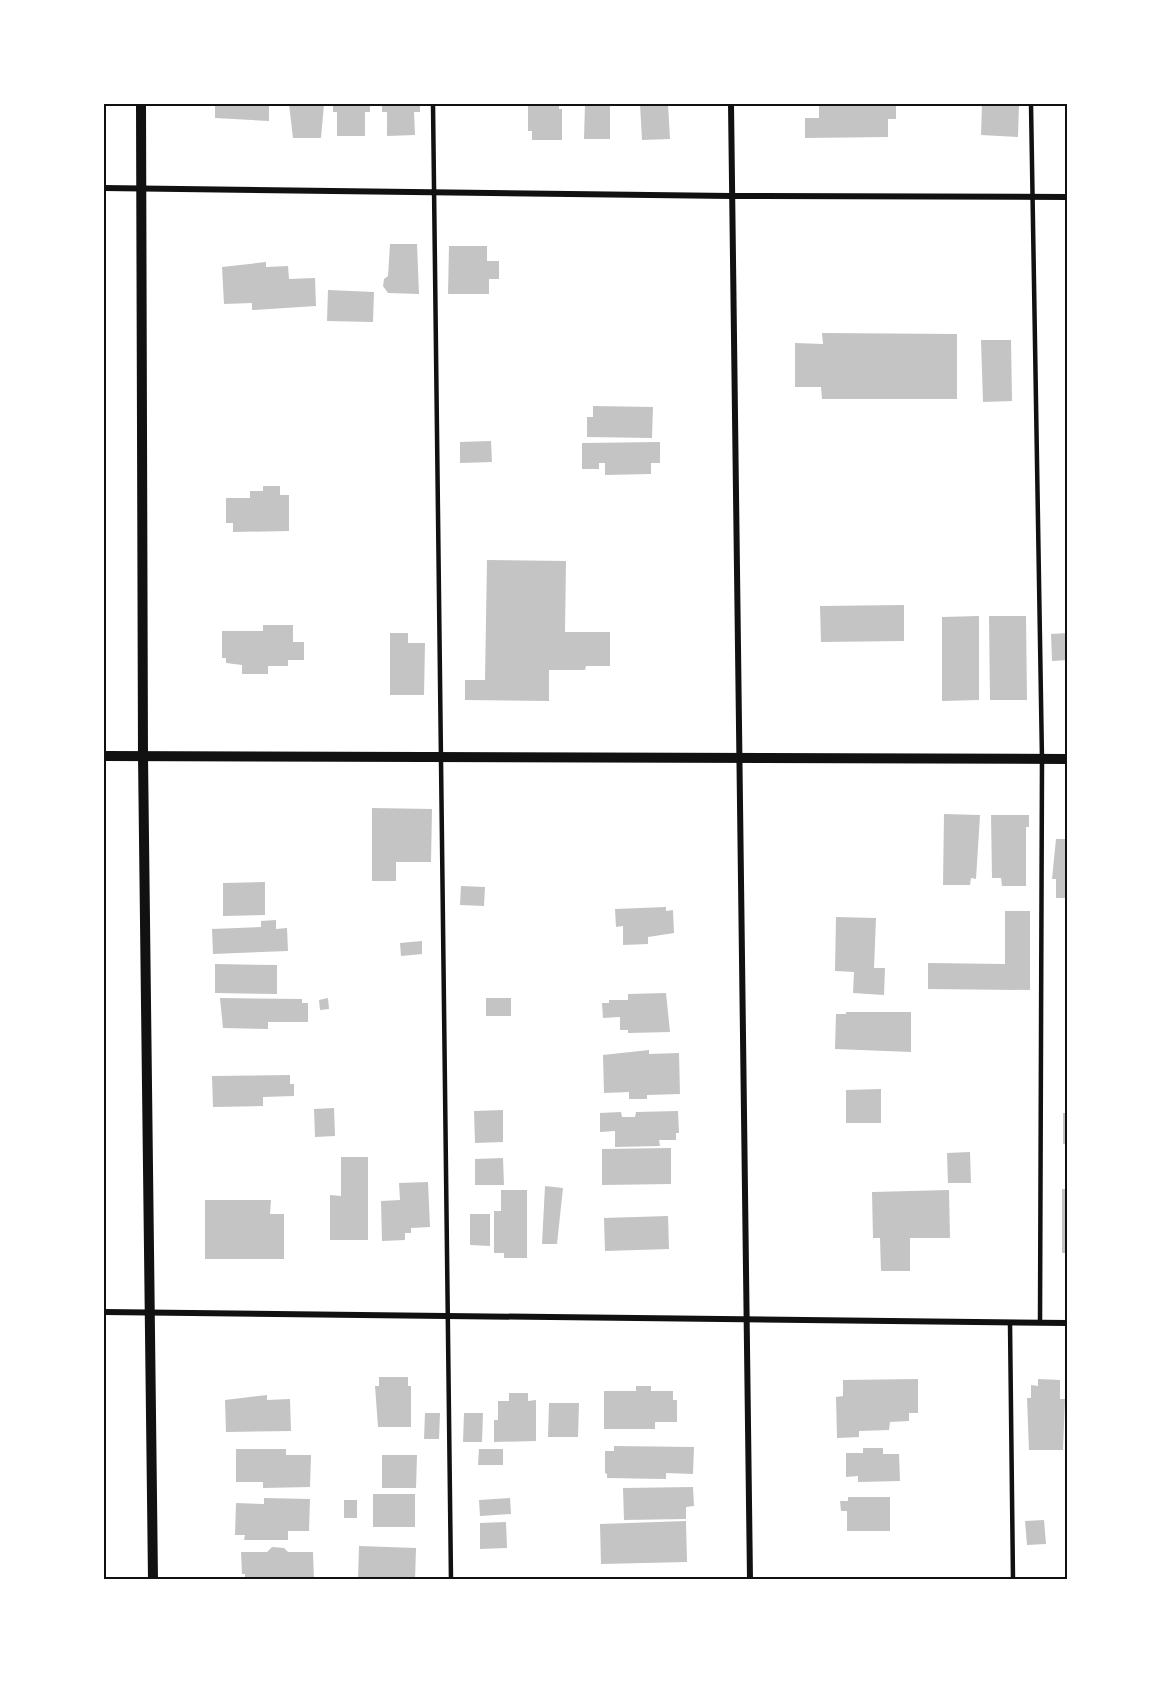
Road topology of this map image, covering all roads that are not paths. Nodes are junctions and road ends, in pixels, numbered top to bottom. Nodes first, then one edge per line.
1 (141, 104) edge
2 (433, 104) edge
3 (731, 104) edge
4 (1031, 104) edge
5 (104, 188) edge
6 (141, 188) junction
7 (435, 192) junction
8 (732, 196) junction
9 (1032, 197) junction
10 (1068, 197) edge
11 (104, 756) edge
12 (143, 756) junction
13 (443, 757) junction
14 (740, 757) junction
15 (1042, 759) junction
16 (1068, 759) edge
17 (104, 1312) edge
18 (148, 1312) junction
19 (447, 1317) junction
20 (745, 1321) junction
21 (1010, 1323) junction
22 (1040, 1323) junction
23 (1068, 1323) edge
24 (153, 1580) edge
25 (451, 1580) edge
26 (750, 1580) edge
27 (1013, 1580) edge

1 - 6 street
2 - 7 lane
3 - 8 street
4 - 9 lane
5 - 6 street
6 - 7 street
6 - 12 street
7 - 8 street
7 - 13 lane
8 - 9 street
8 - 14 street
9 - 10 street
9 - 15 lane
11 - 12 street
12 - 13 street
12 - 18 street
13 - 14 street
13 - 19 lane
14 - 15 street
14 - 20 street
15 - 16 street
15 - 22 lane
17 - 18 street
18 - 19 street
18 - 24 street
19 - 20 street
19 - 25 lane
20 - 21 street
20 - 26 street
21 - 22 street
21 - 27 lane
22 - 23 street

